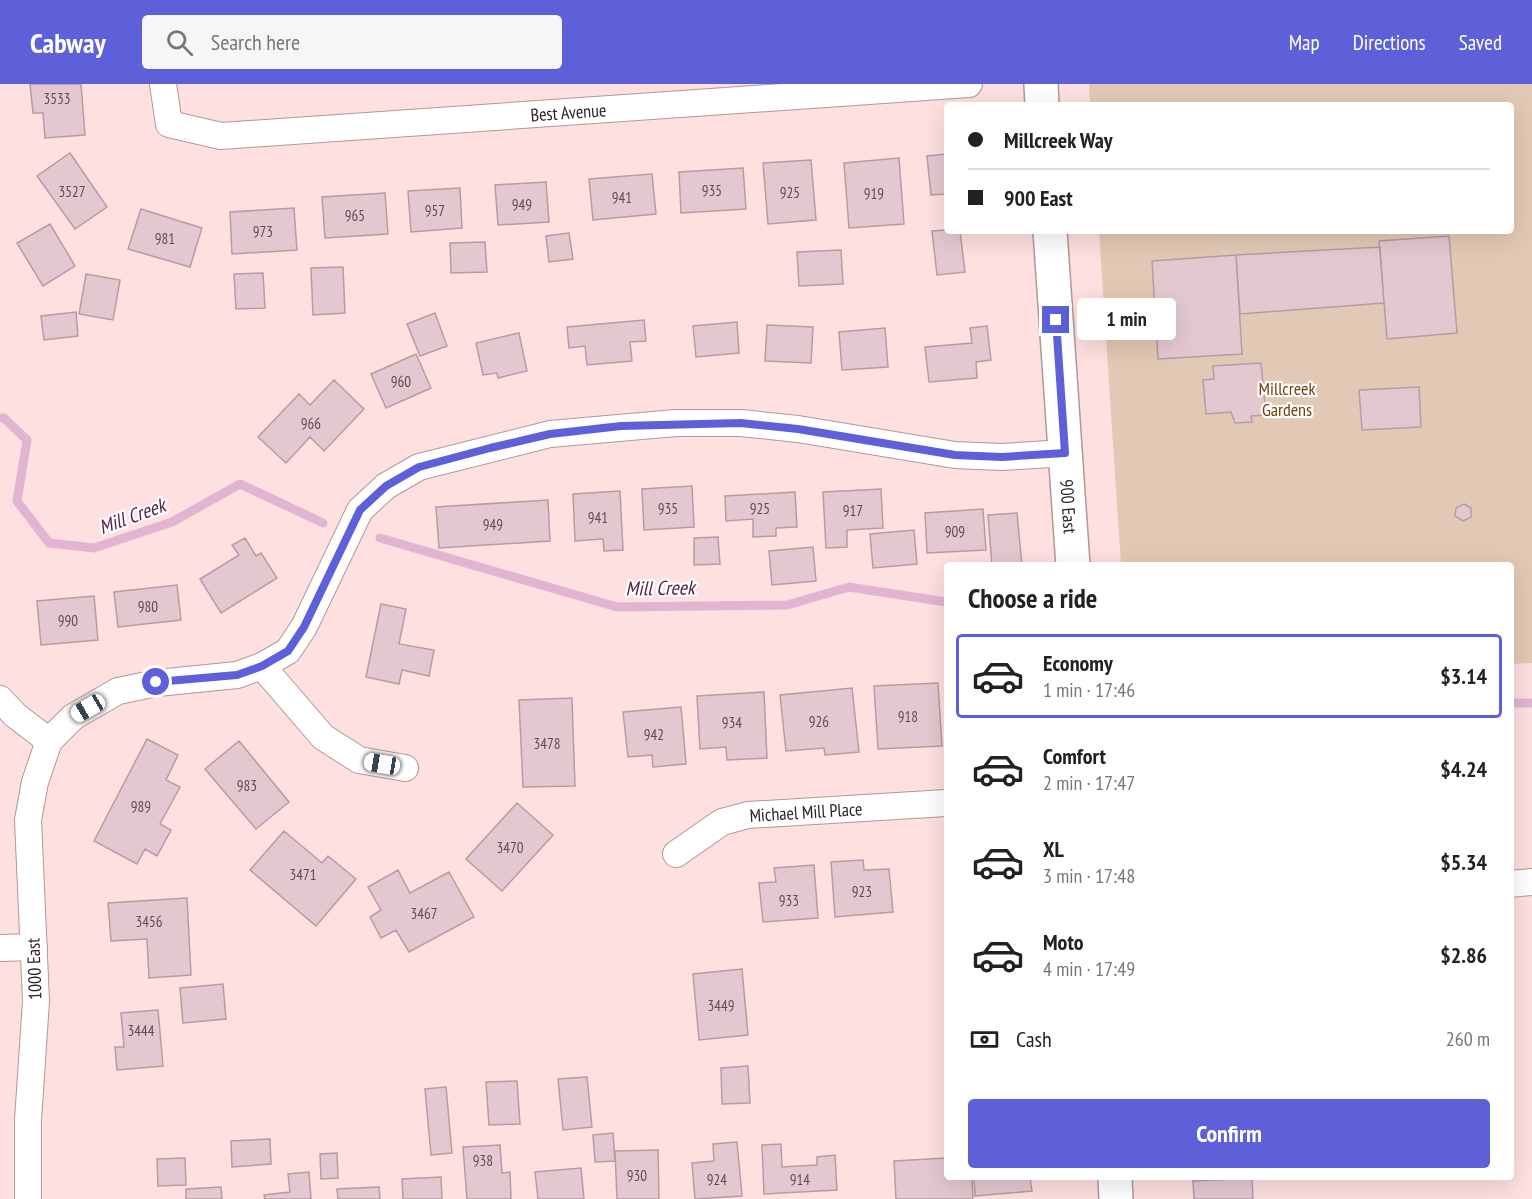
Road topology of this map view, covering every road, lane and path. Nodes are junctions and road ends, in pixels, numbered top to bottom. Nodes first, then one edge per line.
1 (163, 84) edge
2 (969, 84) edge
3 (1041, 84) edge
4 (1042, 102) edge
5 (1050, 234) edge
6 (1065, 453) junction
7 (1073, 562) edge
8 (262, 666) junction
9 (0, 699) edge
10 (49, 741) junction
11 (405, 768) dead end
12 (944, 803) edge
13 (676, 854) dead end
14 (1532, 882) edge
15 (1514, 884) edge
16 (34, 947) junction
17 (0, 948) edge
18 (1115, 1180) edge
19 (28, 1199) edge
20 (1116, 1199) edge

1 - 2 street, Best Avenue
3 - 4 main road
5 - 6 main road, 900 East
6 - 7 main road, 900 East
6 - 8 street
8 - 10 street
8 - 11 street
9 - 10 street
10 - 16 street, 1000 East
12 - 13 street, Michael Mill Place
14 - 15 street
16 - 17 street
16 - 19 street, 1000 East
18 - 20 main road

